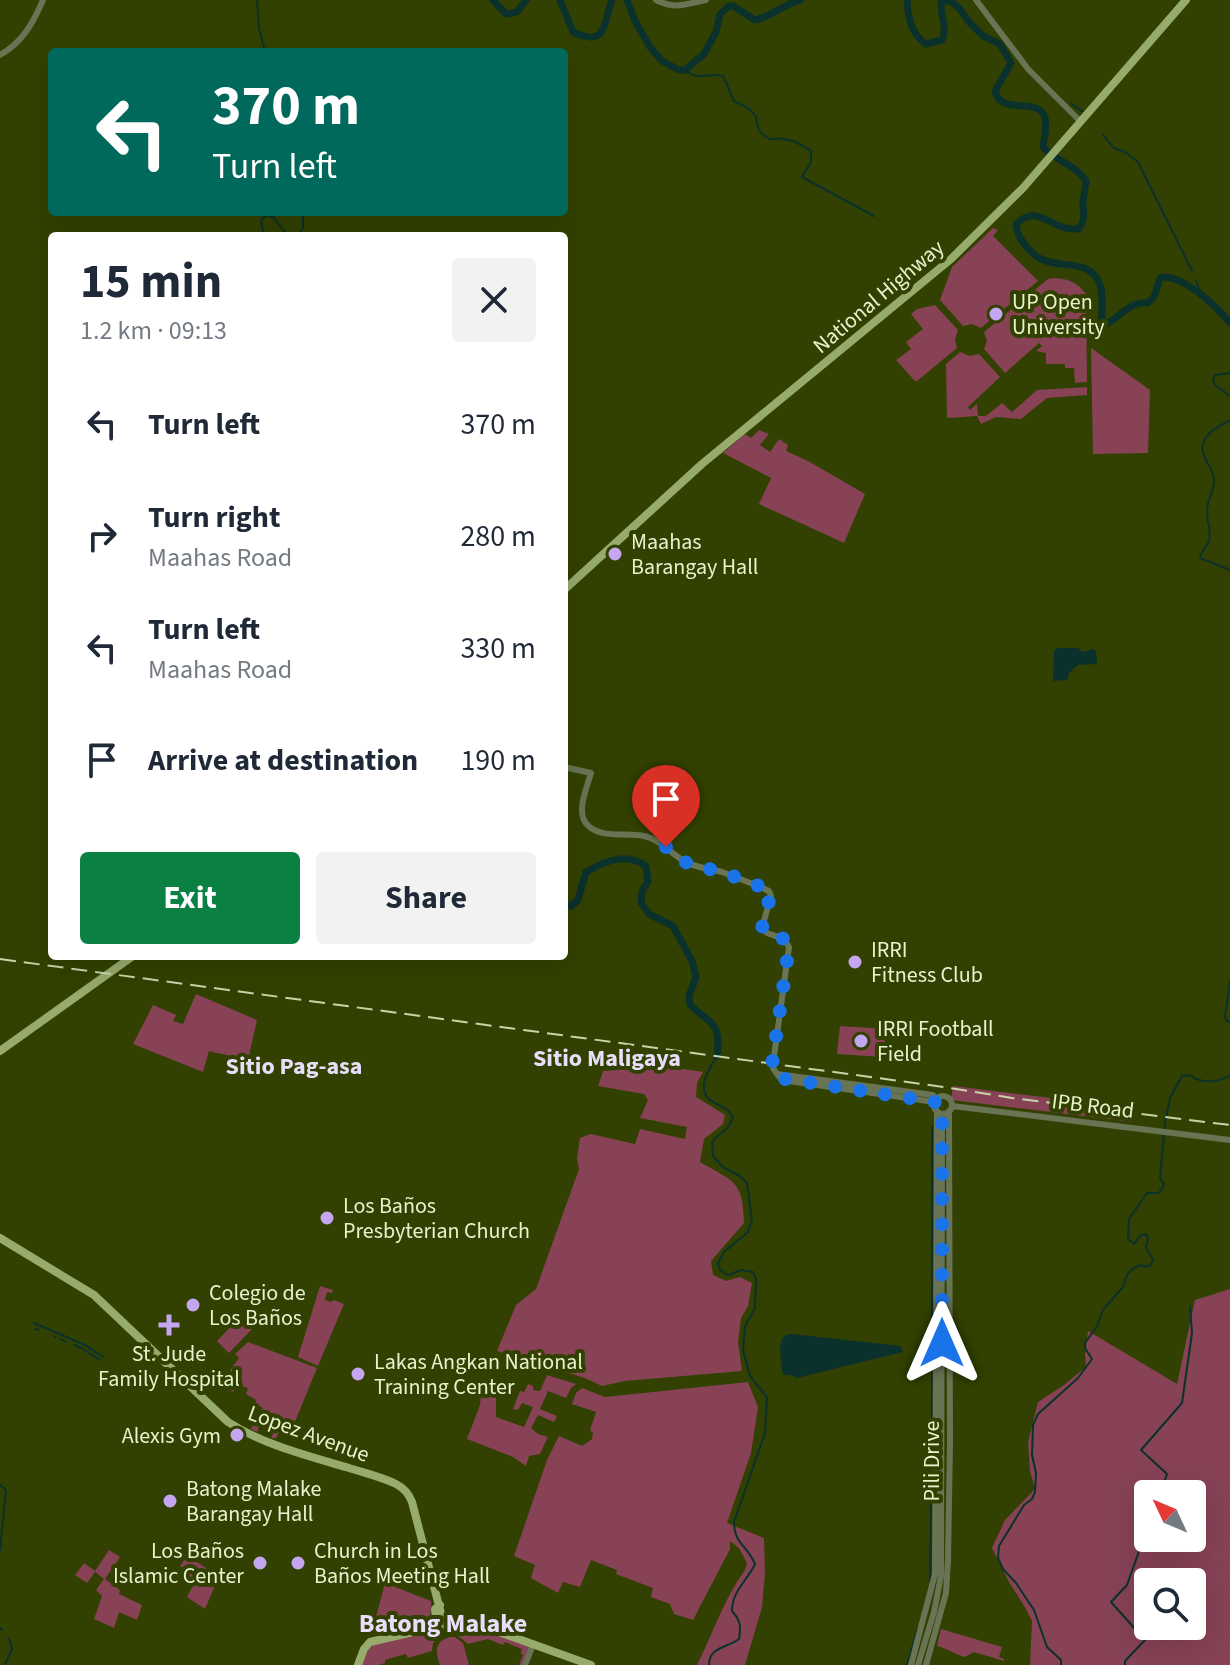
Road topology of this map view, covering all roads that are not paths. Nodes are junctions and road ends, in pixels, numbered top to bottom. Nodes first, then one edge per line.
1 (43, 0) edge
2 (656, 0) edge
3 (706, 0) edge
4 (976, 0) edge
5 (1186, 0) edge
6 (0, 55) edge
7 (1081, 122) junction
8 (568, 586) edge
9 (568, 768) edge
10 (127, 960) edge
11 (0, 1051) edge
12 (936, 1100) junction
13 (945, 1111) junction
14 (1230, 1140) edge
15 (0, 1238) edge
16 (441, 1626) junction
17 (533, 1645) junction
18 (358, 1665) edge
19 (525, 1665) edge
20 (591, 1665) edge
21 (911, 1665) edge
22 (918, 1665) edge
23 (926, 1665) edge

1 - 6 street
2 - 3 street
4 - 7 street
5 - 7 main road, National Highway
7 - 8 main road, National Highway
9 - 12 street
10 - 11 main road
12 - 13 street
12 - 13 street
13 - 14 street, IPB Road
13 - 21 street
13 - 22 street
13 - 23 street, Pili Drive
15 - 16 main road, Lopez Avenue
16 - 17 main road
16 - 18 main road
17 - 19 street
17 - 20 main road

